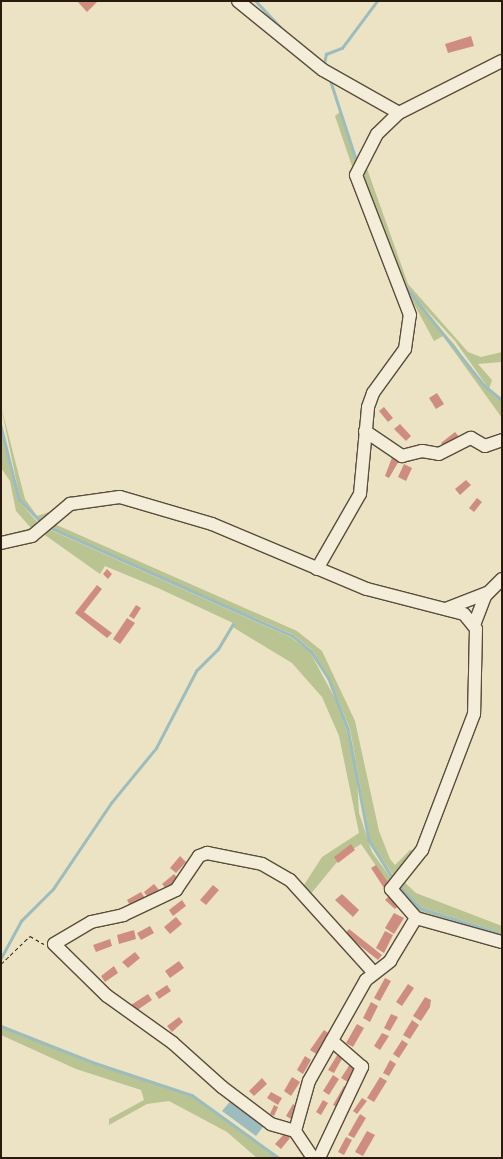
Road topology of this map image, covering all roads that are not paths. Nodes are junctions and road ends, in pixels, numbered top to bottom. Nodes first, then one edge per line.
1 (238, 1) edge
2 (502, 61) edge
3 (399, 113) junction
4 (365, 431) junction
5 (502, 440) edge
6 (1, 543) edge
7 (317, 569) junction
8 (502, 579) edge
9 (491, 590) junction
10 (448, 608) junction
11 (474, 625) junction
12 (416, 918) junction
13 (502, 942) edge
14 (373, 972) junction
15 (332, 1041) junction
16 (295, 1131) junction
17 (313, 1158) edge
18 (319, 1158) edge

1 - 3 street
2 - 3 street
3 - 4 street
4 - 5 street
4 - 7 street
6 - 7 street
7 - 10 street
8 - 9 street
9 - 10 street
9 - 11 street
10 - 11 street
11 - 12 street
12 - 13 street
12 - 14 street
14 - 15 street
14 - 16 street
15 - 16 street
15 - 18 street
16 - 17 street

